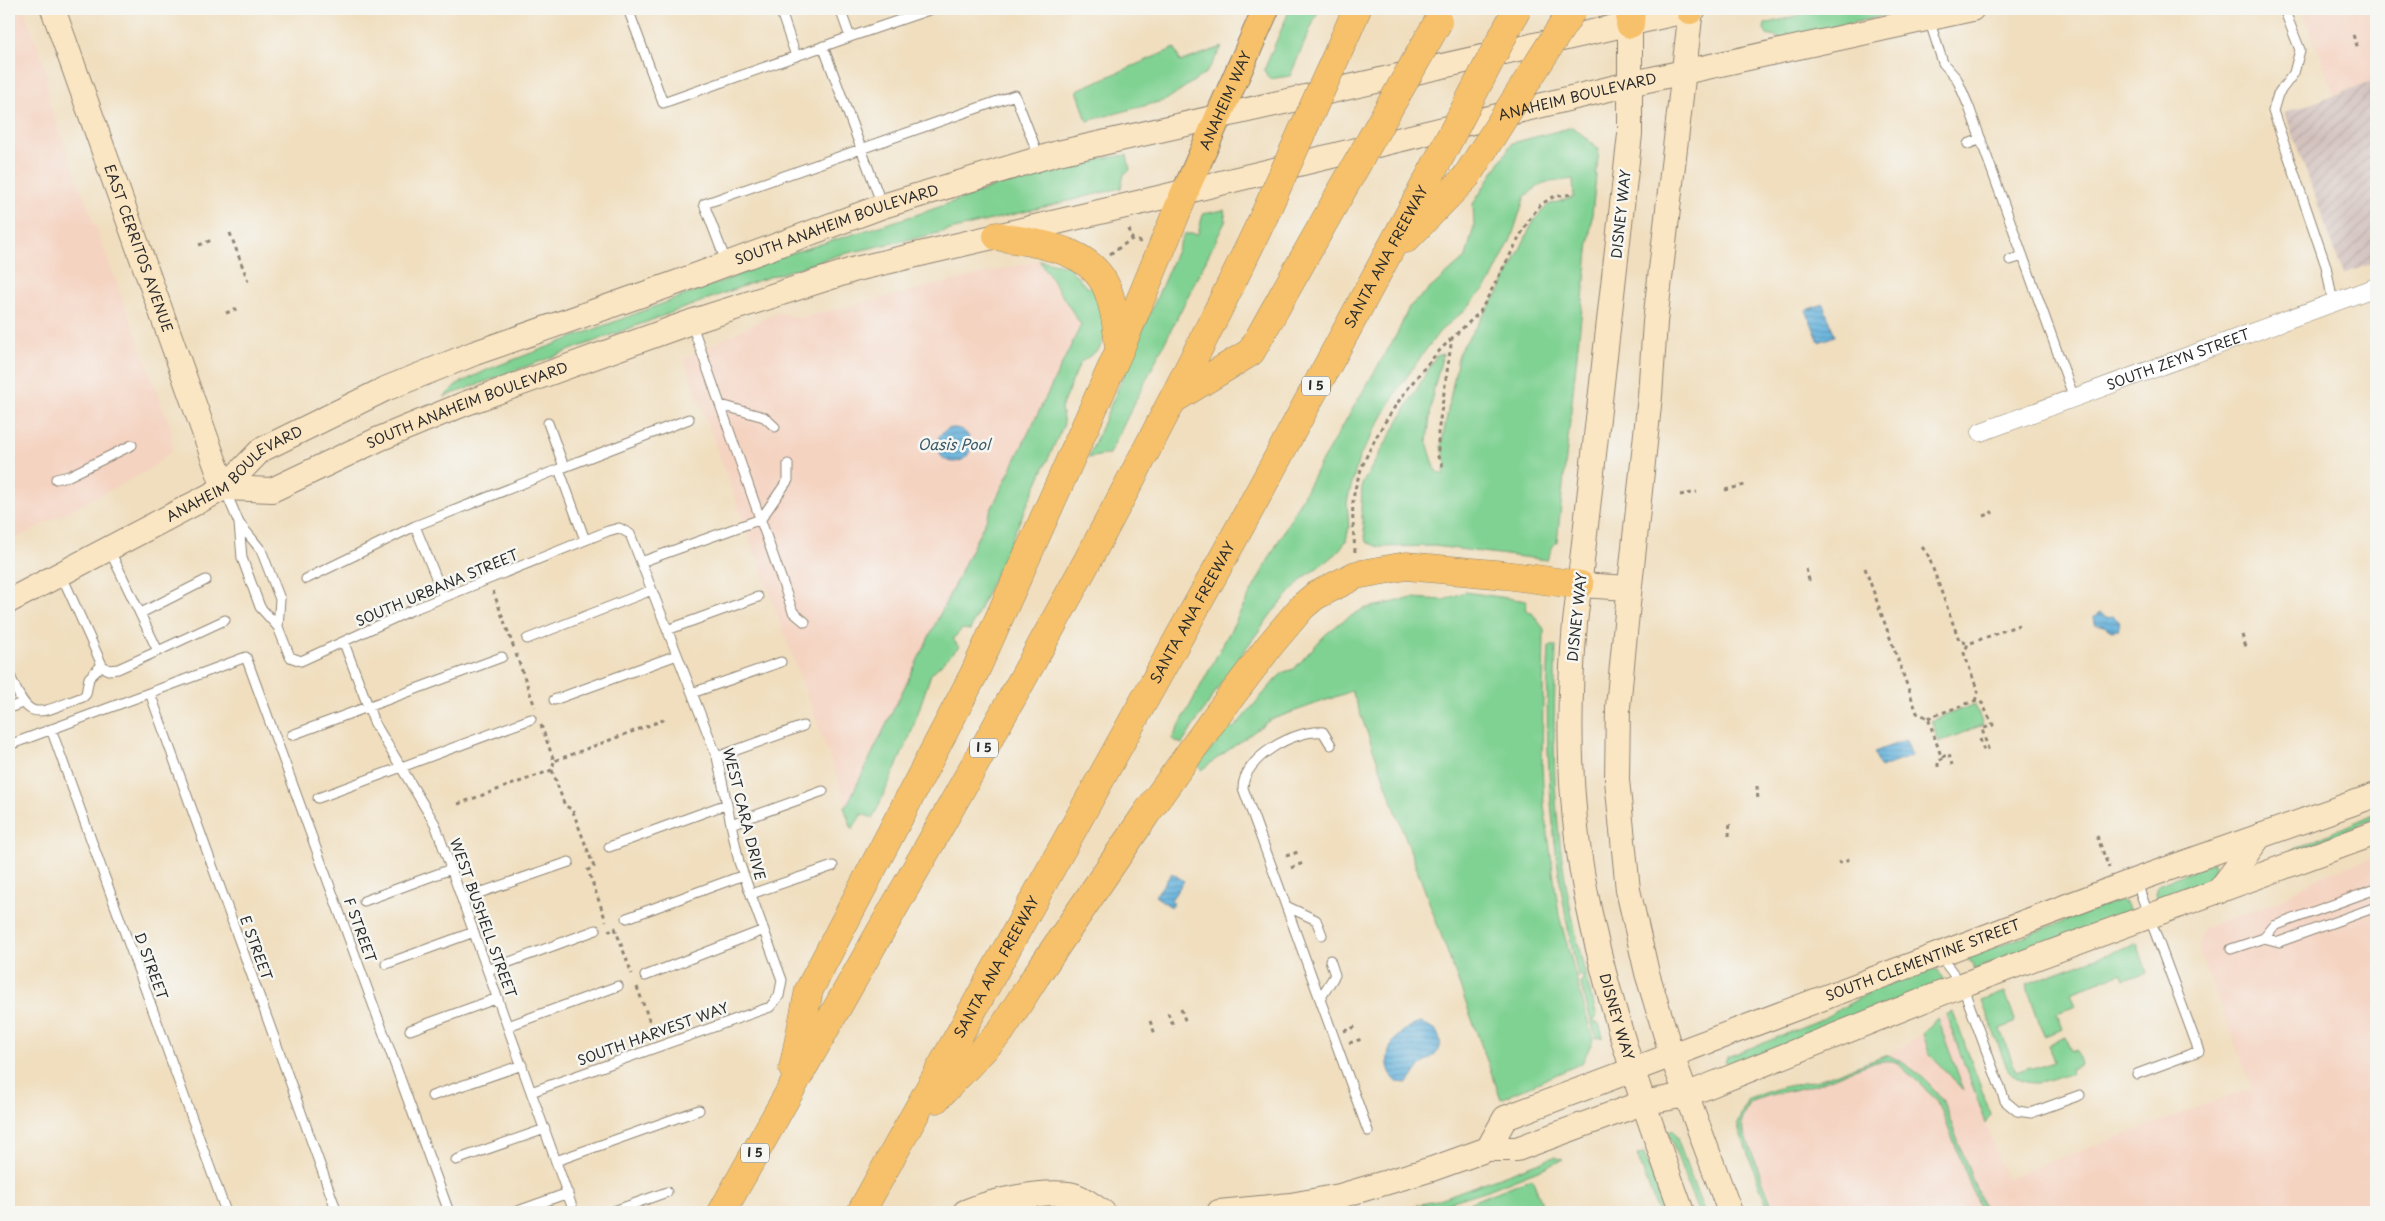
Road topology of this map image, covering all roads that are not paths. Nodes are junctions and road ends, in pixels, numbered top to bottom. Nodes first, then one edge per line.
1 (53, 9) edge
2 (628, 9) edge
3 (780, 9) edge
4 (840, 9) edge
5 (932, 9) edge
6 (1266, 9) edge
7 (1357, 9) edge
8 (1517, 9) edge
9 (1573, 9) edge
10 (1691, 9) edge
11 (1972, 9) edge
12 (2284, 9) edge
13 (1630, 14) edge
14 (1441, 15) edge
15 (1929, 18) junction
16 (850, 37) junction
17 (823, 46) junction
18 (796, 56) junction
19 (1683, 74) junction
20 (1629, 84) junction
21 (1217, 117) junction
22 (1981, 139) junction
23 (1968, 144) dead end
24 (861, 149) junction
25 (1039, 158) junction
26 (1185, 192) junction
27 (883, 206) junction
28 (997, 236) junction
29 (2023, 256) junction
30 (2010, 260) dead end
31 (1382, 263) junction
32 (727, 264) junction
33 (2376, 287) edge
34 (2333, 303) junction
35 (691, 322) junction
36 (1120, 349) junction
37 (464, 358) joint
38 (2074, 398) junction
39 (1174, 400) junction
40 (721, 405) junction
41 (689, 419) dead end
42 (548, 422) dead end
43 (775, 427) dead end
44 (1981, 432) dead end
45 (132, 445) dead end
46 (788, 464) dead end
47 (561, 468) junction
48 (56, 479) dead end
49 (224, 488) junction
50 (761, 519) junction
51 (239, 523) junction
52 (415, 526) junction
53 (626, 530) joint
54 (585, 540) junction
55 (109, 549) junction
56 (641, 562) junction
57 (61, 574) junction
58 (306, 579) dead end
59 (206, 580) dead end
60 (1580, 585) junction
61 (1629, 588) junction
62 (652, 590) junction
63 (444, 597) junction
64 (758, 597) dead end
65 (9, 601) edge
66 (141, 613) junction
67 (225, 620) dead end
68 (805, 622) dead end
69 (278, 627) junction
70 (667, 630) junction
71 (527, 639) dead end
72 (344, 643) junction
73 (158, 651) junction
74 (677, 655) junction
75 (502, 657) dead end
76 (780, 662) dead end
77 (102, 664) junction
78 (9, 673) edge
79 (150, 693) junction
80 (692, 693) junction
81 (554, 700) dead end
82 (22, 704) junction
83 (368, 707) junction
84 (9, 708) edge
85 (531, 720) dead end
86 (803, 726) dead end
87 (51, 729) junction
88 (292, 735) dead end
89 (9, 744) edge
90 (1331, 745) dead end
91 (717, 757) junction
92 (402, 767) junction
93 (824, 791) dead end
94 (2376, 795) edge
95 (318, 798) dead end
96 (727, 804) junction
97 (731, 824) junction
98 (2376, 833) edge
99 (2260, 836) junction
100 (609, 847) dead end
101 (569, 862) dead end
102 (832, 866) dead end
103 (451, 869) junction
104 (744, 875) junction
105 (2136, 880) junction
106 (2376, 889) edge
107 (2218, 892) junction
108 (751, 894) junction
109 (462, 899) junction
110 (364, 901) dead end
111 (1286, 906) junction
112 (2376, 907) edge
113 (2149, 915) junction
114 (627, 918) dead end
115 (596, 930) dead end
116 (764, 930) junction
117 (474, 932) junction
118 (1322, 935) dead end
119 (2264, 938) junction
120 (2231, 949) dead end
121 (1939, 954) junction
122 (1330, 960) dead end
123 (386, 964) dead end
124 (488, 970) junction
125 (645, 976) dead end
126 (1962, 985) junction
127 (618, 986) dead end
128 (779, 996) joint
129 (498, 998) junction
130 (1320, 999) junction
131 (508, 1026) junction
132 (410, 1030) dead end
133 (1672, 1056) junction
134 (522, 1065) junction
135 (1632, 1071) junction
136 (2137, 1074) dead end
137 (531, 1092) junction
138 (788, 1093) junction
139 (1686, 1095) junction
140 (2080, 1095) dead end
141 (432, 1096) dead end
142 (1642, 1103) junction
143 (699, 1110) dead end
144 (911, 1124) junction
145 (544, 1129) junction
146 (1368, 1130) dead end
147 (1488, 1149) junction
148 (456, 1160) dead end
149 (556, 1161) junction
150 (667, 1192) dead end
151 (568, 1193) junction
152 (226, 1212) edge
153 (337, 1212) edge
154 (449, 1212) edge
155 (515, 1212) edge
156 (574, 1212) edge
157 (611, 1212) edge
158 (722, 1212) edge
159 (861, 1212) edge
160 (965, 1212) edge
161 (1103, 1212) edge
162 (1219, 1212) edge
163 (1682, 1212) edge
164 (1730, 1212) edge

1 - 49 main road, EAST CERRITOS AVENUE
2 - 18 lane
3 - 18 lane
4 - 16 lane
5 - 16 lane
6 - 21 main road, ANAHEIM WAY
7 - 39 highway, I 5, bridge
8 - 31 highway, SANTA ANA FREEWAY / I 5, bridge
9 - 31 highway, bridge
10 - 13 main road
10 - 19 main road
11 - 15 main road, ANAHEIM BOULEVARD
12 - 34 lane
13 - 20 main road, DISNEY WAY
13 - 21 main road
14 - 39 highway, bridge
15 - 19 main road, ANAHEIM BOULEVARD
15 - 22 lane
16 - 17 lane
17 - 18 lane
17 - 24 lane
19 - 20 main road, ANAHEIM BOULEVARD
19 - 61 main road
20 - 26 main road, ANAHEIM BOULEVARD
20 - 60 main road, DISNEY WAY
21 - 25 main road, SOUTH ANAHEIM BOULEVARD
21 - 26 main road, ANAHEIM WAY
22 - 23 lane
22 - 29 lane
24 - 25 lane
24 - 27 lane
24 - 32 lane
25 - 27 main road, SOUTH ANAHEIM BOULEVARD
26 - 28 main road
26 - 36 highway
27 - 32 main road, SOUTH ANAHEIM BOULEVARD
28 - 35 main road, SOUTH ANAHEIM BOULEVARD
28 - 36 highway
29 - 30 lane
29 - 38 lane
31 - 144 highway, SANTA ANA FREEWAY / I 5
32 - 37 main road, SOUTH ANAHEIM BOULEVARD
33 - 34 street, SOUTH ZEYN STREET
34 - 38 street, SOUTH ZEYN STREET
35 - 40 lane
35 - 49 main road, SOUTH ANAHEIM BOULEVARD
36 - 138 highway
37 - 49 main road, ANAHEIM BOULEVARD
38 - 44 street, SOUTH ZEYN STREET
39 - 138 highway, I 5
40 - 43 lane
40 - 50 lane
41 - 47 lane
42 - 47 lane
45 - 48 lane
46 - 50 lane
47 - 52 lane
47 - 54 lane
49 - 51 lane
49 - 55 main road, ANAHEIM BOULEVARD
50 - 56 lane
50 - 68 lane
51 - 69 lane, SOUTH URBANA STREET
51 - 69 lane, SOUTH URBANA STREET
52 - 58 lane
52 - 63 lane
53 - 54 lane, SOUTH URBANA STREET
53 - 56 lane, WEST CARA DRIVE
54 - 63 lane, SOUTH URBANA STREET
55 - 57 main road, ANAHEIM BOULEVARD
55 - 66 lane
56 - 62 lane, WEST CARA DRIVE
57 - 65 main road, ANAHEIM BOULEVARD
57 - 77 lane
59 - 66 lane
60 - 61 main road
60 - 135 main road, DISNEY WAY
60 - 144 highway
61 - 133 main road
62 - 70 lane, WEST CARA DRIVE
62 - 71 lane
63 - 72 lane, SOUTH URBANA STREET
64 - 70 lane
66 - 73 lane
67 - 73 lane
69 - 72 lane, SOUTH URBANA STREET
70 - 74 lane, WEST CARA DRIVE
72 - 83 lane, WEST BUSHELL STREET
73 - 77 lane
74 - 80 lane, WEST CARA DRIVE
74 - 81 lane
75 - 83 lane
76 - 80 lane
77 - 82 lane
78 - 82 lane
79 - 87 lane
79 - 153 lane, E STREET
79 - 154 lane, F STREET
80 - 91 lane, WEST CARA DRIVE
82 - 84 lane
83 - 88 lane
83 - 92 lane, WEST BUSHELL STREET
85 - 92 lane
86 - 91 lane
87 - 89 lane
87 - 152 lane, D STREET
90 - 111 lane
91 - 96 lane, WEST CARA DRIVE
92 - 95 lane
92 - 103 lane, WEST BUSHELL STREET
93 - 97 lane
94 - 99 main road, SOUTH CLEMENTINE STREET
96 - 97 lane, WEST CARA DRIVE
96 - 100 lane
97 - 104 lane, WEST CARA DRIVE
98 - 107 main road
99 - 105 main road, SOUTH CLEMENTINE STREET
99 - 107 main road
101 - 109 lane
102 - 108 lane
103 - 109 lane, WEST BUSHELL STREET
103 - 110 lane
104 - 108 lane, WEST CARA DRIVE
104 - 114 lane
105 - 113 lane
105 - 121 main road, SOUTH CLEMENTINE STREET
106 - 119 lane
107 - 113 main road
108 - 116 lane, WEST CARA DRIVE
109 - 117 lane, WEST BUSHELL STREET
111 - 118 lane
111 - 130 lane
112 - 119 lane
113 - 126 main road
113 - 136 lane
115 - 124 lane
116 - 125 lane
116 - 128 lane, WEST CARA DRIVE
117 - 123 lane
117 - 124 lane, WEST BUSHELL STREET
119 - 120 lane
121 - 126 lane
121 - 133 main road, SOUTH CLEMENTINE STREET
122 - 130 lane
124 - 129 lane, WEST BUSHELL STREET
126 - 139 main road
126 - 140 lane
127 - 131 lane
128 - 137 lane, SOUTH HARVEST WAY
129 - 131 lane, WEST BUSHELL STREET
129 - 132 lane
130 - 146 lane
131 - 134 lane, WEST BUSHELL STREET
133 - 135 main road, SOUTH CLEMENTINE STREET
133 - 139 main road
134 - 137 lane, WEST BUSHELL STREET
134 - 141 lane
135 - 142 main road, DISNEY WAY
135 - 147 main road, SOUTH CLEMENTINE STREET
137 - 145 lane, WEST BUSHELL STREET
138 - 158 highway, I 5
139 - 142 main road
139 - 164 main road
142 - 147 main road
142 - 163 main road, DISNEY WAY
143 - 149 lane
144 - 159 highway, SANTA ANA FREEWAY / I 5
145 - 148 lane
145 - 149 lane, WEST BUSHELL STREET
147 - 162 main road
149 - 151 lane, WEST BUSHELL STREET
150 - 157 lane
151 - 155 lane
151 - 156 lane, WEST BUSHELL STREET
160 - 161 main road

